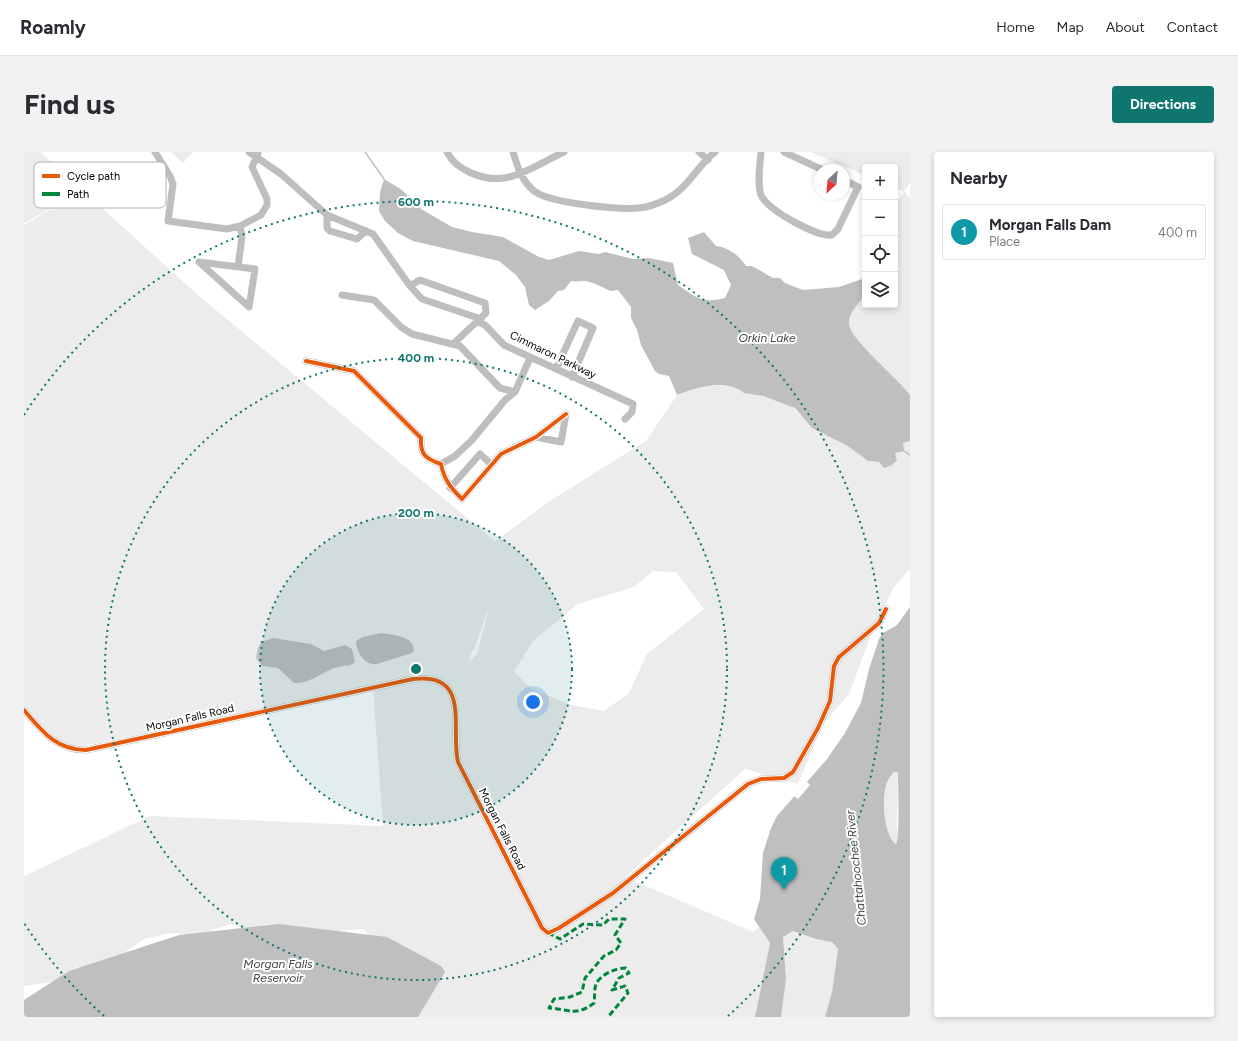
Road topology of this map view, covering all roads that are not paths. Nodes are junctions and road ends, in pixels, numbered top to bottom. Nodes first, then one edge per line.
1 (155, 152) edge
2 (447, 152) edge
3 (513, 152) edge
4 (564, 152) edge
5 (699, 152) edge
6 (715, 152) edge
7 (761, 152) edge
8 (784, 152) edge
9 (255, 153) edge
10 (708, 160) junction
11 (161, 162) edge
12 (814, 166) edge
13 (166, 170) edge
14 (520, 175) junction
15 (850, 183) edge
16 (327, 215) junction
17 (240, 226) junction
18 (366, 231) junction
19 (238, 267) junction
20 (410, 286) junction
21 (342, 295) dead end
22 (480, 320) junction
23 (453, 344) junction
24 (530, 358) junction
25 (306, 361) dead end
26 (556, 369) junction
27 (572, 376) junction
28 (515, 392) junction
29 (626, 419) dead end
30 (536, 437) junction
31 (441, 464) junction
32 (492, 465) junction
33 (450, 488) junction
34 (886, 609) dead end
35 (24, 710) edge

1 - 11 street
2 - 14 street
3 - 14 street
4 - 14 street
5 - 10 street
6 - 10 street
7 - 15 street
8 - 12 street
9 - 16 street
9 - 17 street
10 - 14 street
13 - 17 street
16 - 18 street
16 - 18 street
17 - 19 street
18 - 20 street
19 - 19 street
20 - 22 street, Cimmaron Parkway
20 - 22 street
21 - 23 street
22 - 23 street
22 - 24 street, Cimmaron Parkway
23 - 28 street
24 - 26 street, Cimmaron Parkway
24 - 28 street
25 - 31 street
26 - 27 street, Cimmaron Parkway
26 - 27 street
27 - 29 street, Cimmaron Parkway
28 - 31 street
30 - 30 street
30 - 32 street
31 - 33 street
32 - 33 street
32 - 33 street
34 - 35 street, Morgan Falls Road

